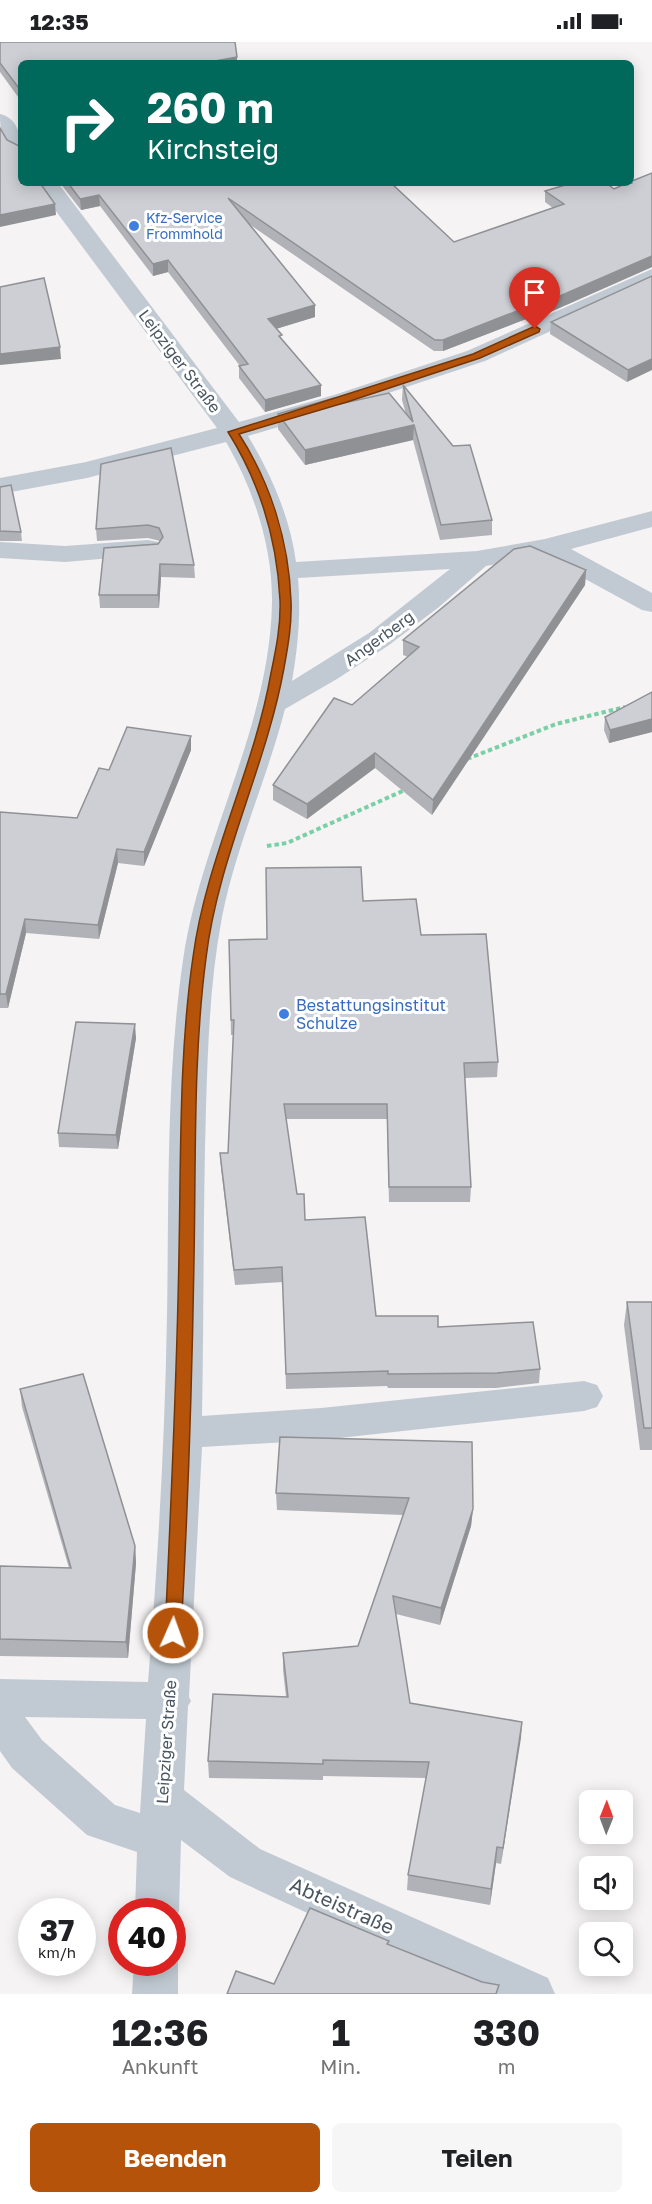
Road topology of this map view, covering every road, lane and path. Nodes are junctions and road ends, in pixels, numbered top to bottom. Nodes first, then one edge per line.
1 (0, 121) edge
2 (18, 145) edge
3 (48, 186) edge
4 (652, 276) edge
5 (233, 432) junction
6 (0, 486) edge
7 (652, 519) edge
8 (547, 547) junction
9 (148, 548) edge
10 (0, 550) edge
11 (477, 559) junction
12 (283, 571) junction
13 (652, 604) edge
14 (272, 704) junction
15 (631, 706) edge
16 (465, 760) edge
17 (416, 784) edge
18 (222, 855) junction
19 (584, 1396) dead end
20 (183, 1433) junction
21 (0, 1698) edge
22 (170, 1701) junction
23 (0, 1717) edge
24 (161, 1820) junction
25 (158, 1898) edge
26 (156, 1976) edge
27 (155, 1994) edge
28 (532, 1994) edge

1 - 2 street
3 - 5 street, Leipziger Straße
4 - 5 street
5 - 6 street
5 - 12 street, Leipziger Straße
7 - 8 street
8 - 11 street
8 - 13 street
9 - 10 street
11 - 12 street
11 - 14 street, Angerberg
12 - 14 street, Leipziger Straße
14 - 18 street, Leipziger Straße
15 - 16 path
17 - 18 path
18 - 20 street, Leipziger Straße
19 - 20 street
20 - 22 street, Leipziger Straße
21 - 22 street
22 - 24 street, Leipziger Straße
23 - 24 street
24 - 25 street, Leipziger Straße
24 - 28 street, Abteistraße
26 - 27 street

